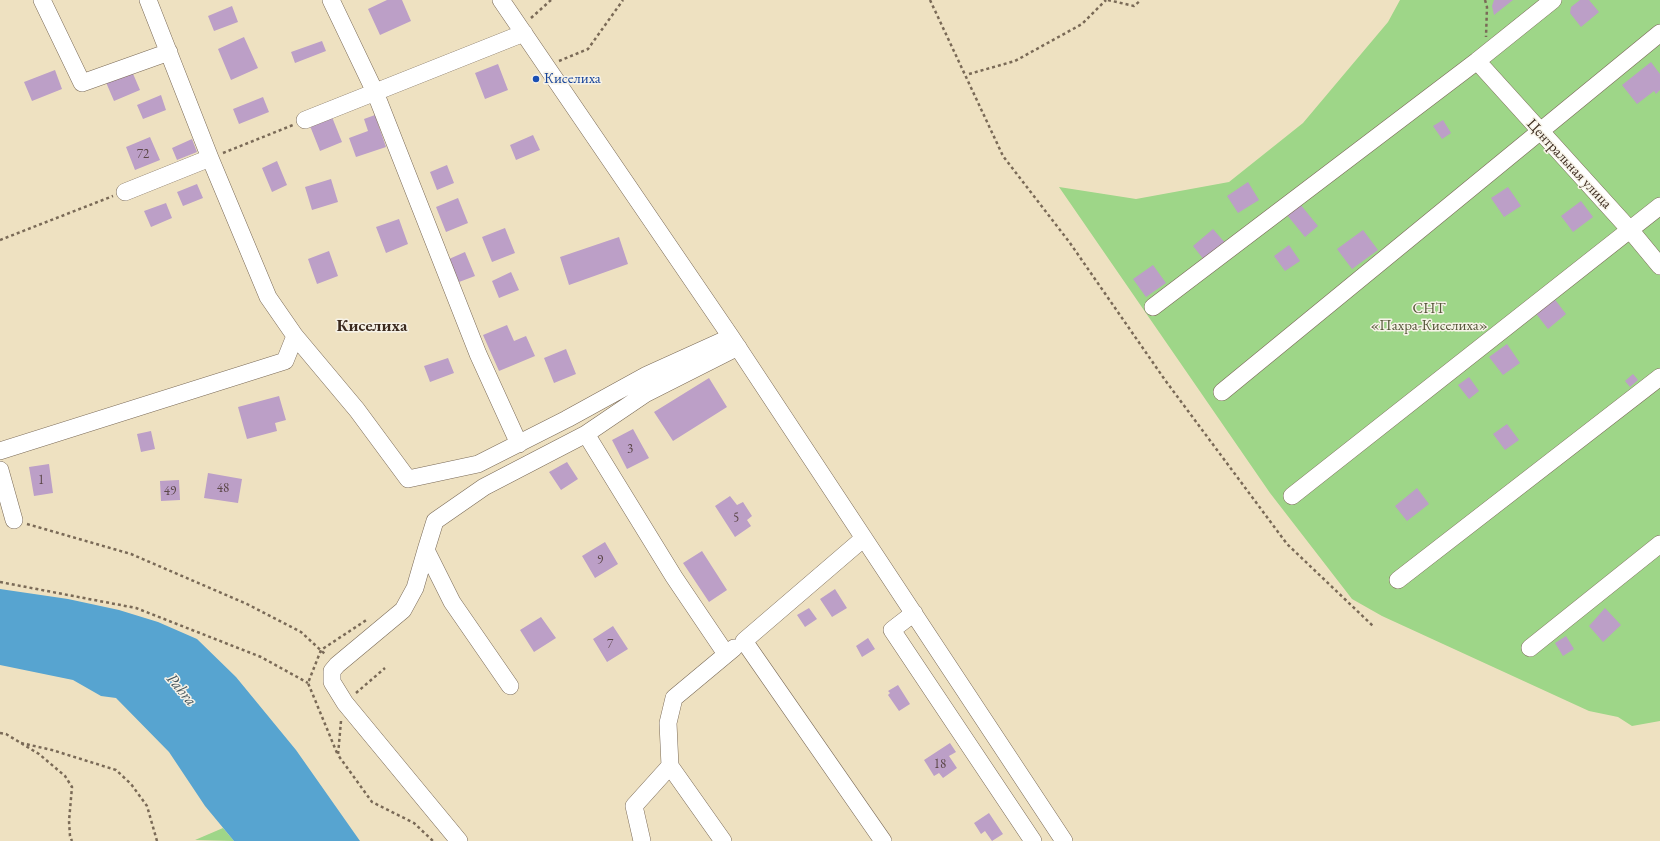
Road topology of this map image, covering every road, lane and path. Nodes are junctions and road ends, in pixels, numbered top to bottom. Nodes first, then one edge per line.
1 (42, 0) edge
2 (148, 0) edge
3 (331, 0) edge
4 (501, 0) edge
5 (551, 0) edge
6 (623, 0) edge
7 (930, 0) edge
8 (1107, 0) edge
9 (1141, 0) edge
10 (1485, 0) edge
11 (1553, 0) edge
12 (522, 30) junction
13 (1660, 33) edge
14 (168, 52) junction
15 (1481, 58) junction
16 (547, 66) junction
17 (968, 74) junction
18 (375, 92) junction
19 (305, 120) joint
20 (1538, 131) junction
21 (210, 158) junction
22 (124, 192) joint
23 (1660, 206) edge
24 (1631, 231) junction
25 (0, 240) edge
26 (1660, 266) edge
27 (1153, 307) dead end
28 (295, 336) junction
29 (735, 342) junction
30 (1660, 377) edge
31 (1222, 392) dead end
32 (586, 434) junction
33 (519, 444) junction
34 (0, 451) edge
35 (0, 470) edge
36 (1292, 496) dead end
37 (14, 520) joint
38 (864, 538) junction
39 (1660, 544) edge
40 (426, 550) junction
41 (1398, 580) dead end
42 (0, 582) edge
43 (914, 613) junction
44 (1373, 626) dead end
45 (744, 641) junction
46 (1530, 648) dead end
47 (726, 654) junction
48 (326, 655) dead end
49 (386, 668) dead end
50 (308, 683) dead end
51 (510, 686) dead end
52 (345, 703) junction
53 (0, 733) edge
54 (21, 743) junction
55 (670, 766) junction
56 (72, 841) edge
57 (157, 841) edge
58 (433, 841) edge
59 (460, 841) edge
60 (642, 841) edge
61 (723, 841) edge
62 (883, 841) edge
63 (1033, 841) edge
64 (1064, 841) edge

1 - 14 street
2 - 14 street
3 - 18 street
4 - 12 street
5 - 12 path
6 - 16 path
7 - 17 path
8 - 9 path
8 - 17 path
10 - 15 path
11 - 15 street
12 - 16 street
12 - 18 street
13 - 20 street
14 - 21 street
15 - 20 street, Центральная улица
15 - 27 street
16 - 29 street
17 - 44 path
18 - 19 street
18 - 33 street
19 - 21 path
20 - 24 street, Центральная улица
20 - 31 street
21 - 22 street
21 - 28 street
22 - 25 path
23 - 24 street
24 - 26 street, Центральная улица
24 - 36 street
28 - 33 street
28 - 34 street
29 - 32 street
29 - 33 street
29 - 38 street
30 - 41 street
32 - 40 street
32 - 47 street
35 - 37 street
37 - 48 path
38 - 43 street
38 - 45 street
39 - 46 street
40 - 51 street
40 - 52 street
42 - 50 path
43 - 63 street
43 - 64 street
45 - 47 street
45 - 62 street
47 - 55 street
49 - 52 path
52 - 58 path
52 - 59 street
53 - 54 path
54 - 56 path
54 - 57 path
55 - 60 street
55 - 61 street

